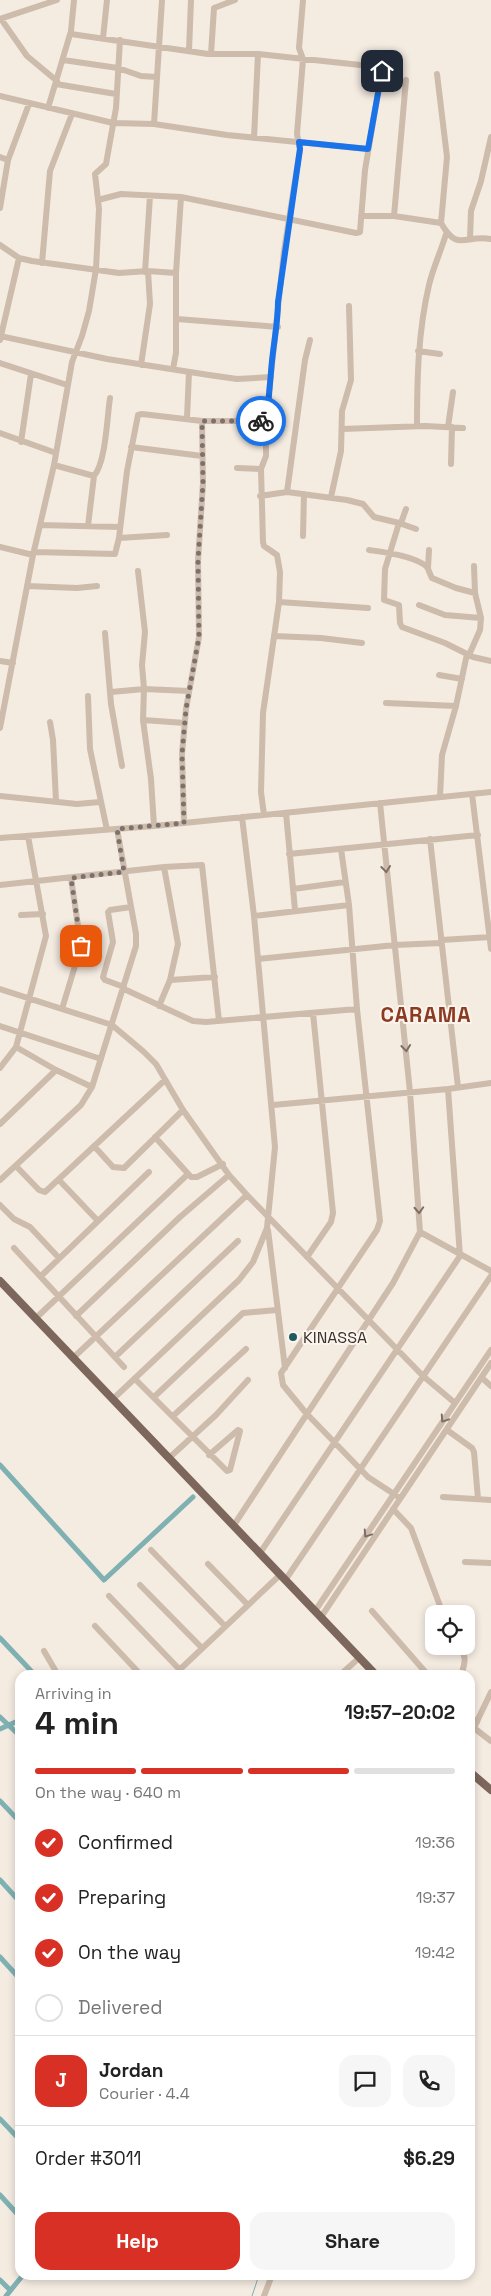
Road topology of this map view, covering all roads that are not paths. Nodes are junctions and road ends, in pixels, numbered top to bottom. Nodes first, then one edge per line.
1 (57, 0) edge
2 (74, 0) edge
3 (107, 0) edge
4 (162, 0) edge
5 (191, 0) edge
6 (235, 0) edge
7 (303, 0) edge
8 (45, 2) edge
9 (0, 19) edge
10 (70, 34) junction
11 (103, 38) junction
12 (120, 40) junction
13 (160, 46) junction
14 (189, 51) junction
15 (211, 54) junction
16 (258, 54) junction
17 (303, 59) junction
18 (63, 60) junction
19 (118, 68) junction
20 (437, 74) dead end
21 (157, 78) junction
22 (406, 80) dead end
23 (56, 83) junction
24 (116, 94) junction
25 (0, 96) edge
26 (29, 104) junction
27 (48, 108) junction
28 (72, 114) junction
29 (113, 123) junction
30 (154, 124) junction
31 (491, 137) edge
32 (254, 138) junction
33 (299, 142) junction
34 (368, 149) junction
35 (0, 157) edge
36 (8, 160) junction
37 (150, 196) junction
38 (181, 197) junction
39 (98, 200) junction
40 (0, 208) edge
41 (362, 216) junction
42 (394, 216) junction
43 (290, 220) junction
44 (441, 224) junction
45 (446, 234) junction
46 (470, 239) junction
47 (491, 239) edge
48 (0, 244) edge
49 (19, 258) junction
50 (42, 263) junction
51 (96, 269) junction
52 (147, 272) junction
53 (176, 274) junction
54 (349, 306) dead end
55 (177, 319) junction
56 (278, 327) junction
57 (0, 337) edge
58 (310, 340) dead end
59 (418, 351) junction
60 (76, 352) junction
61 (440, 354) dead end
62 (0, 363) edge
63 (141, 365) junction
64 (174, 369) junction
65 (189, 372) junction
66 (31, 374) junction
67 (271, 377) junction
68 (67, 385) junction
69 (453, 392) dead end
70 (110, 398) dead end
71 (187, 418) junction
72 (202, 421) junction
73 (266, 421) junction
74 (417, 426) junction
75 (450, 427) junction
76 (464, 428) dead end
77 (342, 429) junction
78 (0, 434) edge
79 (21, 442) junction
80 (131, 447) junction
81 (56, 454) junction
82 (202, 456) junction
83 (451, 464) dead end
84 (54, 465) junction
85 (237, 468) dead end
86 (261, 469) junction
87 (94, 476) junction
88 (287, 492) junction
89 (304, 494) junction
90 (260, 496) junction
91 (331, 497) junction
92 (406, 509) dead end
93 (400, 523) junction
94 (40, 525) junction
95 (88, 526) junction
96 (120, 527) junction
97 (416, 529) dead end
98 (166, 535) dead end
99 (303, 536) dead end
100 (119, 538) junction
101 (0, 547) edge
102 (368, 550) dead end
103 (430, 550) dead end
104 (390, 552) junction
105 (33, 554) junction
106 (474, 566) dead end
107 (428, 568) junction
108 (138, 571) dead end
109 (27, 586) junction
110 (97, 586) dead end
111 (475, 593) junction
112 (279, 602) junction
113 (419, 605) dead end
114 (368, 608) dead end
115 (481, 618) junction
116 (105, 633) dead end
117 (274, 636) junction
118 (362, 644) dead end
119 (468, 654) junction
120 (0, 661) edge
121 (491, 661) edge
122 (13, 663) junction
123 (439, 675) dead end
124 (462, 678) junction
125 (144, 689) junction
126 (189, 691) junction
127 (111, 692) junction
128 (88, 696) dead end
129 (386, 703) dead end
130 (456, 706) junction
131 (143, 720) junction
132 (50, 722) dead end
133 (185, 723) junction
134 (0, 728) edge
135 (122, 766) dead end
136 (491, 792) edge
137 (472, 794) junction
138 (0, 796) edge
139 (440, 797) junction
140 (56, 801) junction
141 (100, 802) junction
142 (380, 803) junction
143 (286, 813) junction
144 (264, 815) junction
145 (242, 817) junction
146 (184, 823) junction
147 (154, 826) junction
148 (117, 829) junction
149 (107, 830) junction
150 (478, 835) junction
151 (28, 836) junction
152 (0, 838) edge
153 (430, 839) junction
154 (383, 844) junction
155 (341, 848) junction
156 (289, 854) junction
157 (164, 867) junction
158 (124, 872) junction
159 (71, 878) junction
160 (35, 882) junction
161 (345, 882) junction
162 (0, 885) edge
163 (293, 889) junction
164 (349, 904) junction
165 (131, 907) junction
166 (296, 910) junction
167 (43, 914) junction
168 (21, 915) dead end
169 (254, 916) junction
170 (490, 937) edge
171 (441, 942) junction
172 (395, 945) junction
173 (491, 949) edge
174 (353, 950) junction
175 (258, 959) junction
176 (215, 977) junction
177 (170, 980) junction
178 (124, 988) junction
179 (0, 989) edge
180 (28, 997) junction
181 (159, 1006) junction
182 (62, 1009) junction
183 (357, 1009) junction
184 (313, 1013) junction
185 (263, 1018) junction
186 (219, 1021) junction
187 (112, 1025) junction
188 (0, 1026) edge
189 (20, 1033) junction
190 (16, 1047) junction
191 (0, 1057) edge
192 (101, 1059) junction
193 (2, 1065) edge
194 (56, 1070) junction
195 (165, 1080) junction
196 (491, 1083) edge
197 (92, 1087) junction
198 (458, 1087) junction
199 (448, 1089) junction
200 (410, 1092) junction
201 (368, 1096) junction
202 (323, 1100) junction
203 (272, 1105) junction
204 (183, 1110) junction
205 (0, 1124) edge
206 (154, 1137) junction
207 (94, 1146) junction
208 (223, 1164) junction
209 (16, 1166) junction
210 (149, 1172) dead end
211 (188, 1174) junction
212 (229, 1175) junction
213 (0, 1180) edge
214 (59, 1180) junction
215 (246, 1195) junction
216 (0, 1205) edge
217 (268, 1217) junction
218 (98, 1220) junction
219 (267, 1228) junction
220 (420, 1232) junction
221 (238, 1241) dead end
222 (14, 1248) dead end
223 (460, 1256) junction
224 (307, 1257) junction
225 (59, 1258) junction
226 (491, 1271) edge
227 (41, 1276) junction
228 (491, 1276) edge
229 (0, 1280) edge
230 (338, 1289) junction
231 (58, 1295) junction
232 (276, 1310) junction
233 (76, 1316) junction
234 (36, 1318) junction
235 (368, 1320) junction
236 (96, 1338) junction
237 (246, 1349) dead end
238 (397, 1349) junction
239 (491, 1350) edge
240 (74, 1357) junction
241 (115, 1357) junction
242 (491, 1363) edge
243 (124, 1367) dead end
244 (285, 1368) junction
245 (423, 1376) junction
246 (482, 1378) junction
247 (135, 1379) junction
248 (248, 1380) dead end
249 (491, 1386) edge
250 (154, 1397) junction
251 (114, 1399) junction
252 (455, 1403) junction
253 (306, 1413) junction
254 (173, 1416) junction
255 (447, 1430) junction
256 (191, 1437) junction
257 (334, 1441) junction
258 (209, 1455) junction
259 (169, 1458) junction
260 (361, 1467) junction
261 (394, 1494) junction
262 (443, 1497) dead end
263 (400, 1498) junction
264 (478, 1499) junction
265 (491, 1500) edge
266 (393, 1509) junction
267 (234, 1525) junction
268 (151, 1550) dead end
269 (260, 1553) junction
270 (465, 1562) dead end
271 (491, 1563) edge
272 (208, 1564) dead end
273 (283, 1577) junction
274 (140, 1585) dead end
275 (109, 1596) dead end
276 (247, 1604) junction
277 (440, 1605) edge
278 (372, 1611) dead end
279 (318, 1614) junction
280 (95, 1626) dead end
281 (224, 1626) junction
282 (202, 1648) junction
283 (44, 1651) dead end
284 (464, 1655) edge
285 (360, 1658) junction
286 (55, 1670) edge
287 (136, 1670) edge
288 (180, 1670) joint
289 (346, 1670) edge
290 (371, 1670) edge
291 (424, 1670) edge
292 (462, 1670) edge
293 (491, 1692) edge
294 (476, 1725) joint
295 (491, 1741) edge
296 (475, 1776) edge
297 (491, 1790) edge
298 (270, 2280) edge
299 (264, 2296) edge

1 - 8 street
2 - 10 street
3 - 11 street
4 - 13 street
5 - 14 street
6 - 15 street
7 - 17 street
8 - 9 street
9 - 23 street
10 - 11 street
10 - 18 street
11 - 12 street
12 - 13 street
12 - 19 street
13 - 14 street
13 - 21 street
14 - 15 street
15 - 16 street
16 - 17 street
16 - 32 street
17 - 33 street
17 - 34 street
18 - 19 street
18 - 23 street
19 - 21 street
19 - 24 street
20 - 44 street
21 - 30 street
22 - 42 street
23 - 24 street
23 - 27 street
24 - 29 street
25 - 26 street
26 - 27 street
26 - 36 street
27 - 28 street
28 - 29 street
28 - 50 street
29 - 30 street
29 - 39 street
30 - 32 street
31 - 46 street
32 - 33 street
33 - 34 street
33 - 43 street
34 - 41 street
35 - 36 street
36 - 40 street
37 - 38 street
37 - 39 street
37 - 52 street
38 - 43 street
38 - 53 street
39 - 51 street
41 - 42 street
41 - 43 street
42 - 44 street
43 - 56 street
44 - 45 street
45 - 46 street
45 - 59 street
46 - 47 street
48 - 49 street
49 - 50 street
49 - 57 street
50 - 51 street
51 - 52 street
51 - 60 street
52 - 53 street
52 - 63 street
53 - 55 street
54 - 77 street
55 - 56 street
55 - 64 street
56 - 67 street
57 - 60 street
58 - 88 street
59 - 61 street
59 - 74 street
60 - 63 street
60 - 68 street
62 - 66 street
63 - 64 street
64 - 65 street
65 - 67 street
65 - 71 street
66 - 68 street
66 - 79 street
67 - 73 street
68 - 81 street
69 - 75 street
70 - 87 street
71 - 72 street
71 - 80 street
72 - 73 street
72 - 82 street
73 - 86 street
74 - 75 street
74 - 77 street
75 - 76 street
75 - 83 street
77 - 91 street
78 - 79 street
79 - 81 street
80 - 82 street
80 - 96 street
81 - 84 street
82 - 126 street
84 - 87 street
84 - 94 street
85 - 86 street
86 - 90 street
87 - 95 street
88 - 89 street
88 - 90 street
89 - 91 street
89 - 99 street
90 - 112 street
91 - 93 street
92 - 93 street
93 - 97 street
93 - 104 street
94 - 95 street
94 - 105 street
95 - 96 street
96 - 100 street
98 - 100 street
100 - 105 street
101 - 105 street
102 - 104 street
103 - 107 street
104 - 107 street
104 - 119 street
105 - 109 street
106 - 111 street
107 - 111 street
108 - 125 street
109 - 110 street
109 - 122 street
111 - 115 street
112 - 114 street
112 - 117 street
113 - 115 street
115 - 119 street
116 - 127 street
117 - 118 street
117 - 144 street
119 - 121 street
119 - 124 street
120 - 122 street
122 - 134 street
123 - 124 street
124 - 130 street
125 - 126 street
125 - 127 street
125 - 131 street
126 - 133 street
127 - 135 street
128 - 141 street
129 - 130 street
130 - 139 street
131 - 133 street
131 - 147 street
132 - 140 street
133 - 146 street
136 - 137 street
137 - 139 street
137 - 150 street
138 - 140 street
139 - 142 street
140 - 141 street
141 - 149 street
142 - 143 street
142 - 154 street
143 - 144 street
143 - 156 street
144 - 145 street
145 - 146 street
145 - 169 street
146 - 147 street
147 - 148 street
148 - 149 street
148 - 158 street
149 - 151 street
150 - 153 street
150 - 170 street
151 - 152 street
151 - 160 street
153 - 154 street
153 - 171 street
154 - 155 street
154 -> 172 street
155 - 156 street
155 - 161 street
156 - 163 street
157 - 158 street
157 - 176 street
157 - 177 street
158 - 159 street
158 - 165 street
159 - 160 street
159 - 182 street
160 - 162 street
160 - 167 street
161 - 163 street
161 - 164 street
163 - 166 street
164 - 166 street
164 - 174 street
165 - 178 street
165 - 178 street
166 - 169 street
167 - 168 street
167 - 180 street
169 - 175 street
170 - 171 street
170 - 173 street
171 - 172 street
171 - 198 street
172 - 174 street
172 -> 200 street
174 - 175 street
174 - 183 street
175 - 185 street
176 - 177 street
176 - 186 street
177 - 181 street
178 - 181 street
178 - 187 street
179 - 180 street
180 - 182 street
180 - 189 street
181 - 186 street
182 - 187 street
183 - 184 street
183 - 201 street
184 - 185 street
184 - 202 street
185 - 186 street
185 - 203 street
187 - 192 street
187 - 195 street
188 - 189 street
189 - 190 street
189 - 192 street
190 - 193 street
190 - 194 street
191 - 193 street
192 - 197 street
194 - 197 street
194 - 205 street
195 - 204 street
195 - 207 street
196 - 198 street
197 - 209 street
198 - 199 street
199 - 200 street
199 - 223 street
200 - 201 street
200 -> 220 street
201 - 202 street
201 - 230 street
202 - 203 street
202 - 224 street
203 - 217 street
204 - 206 street
204 - 208 street
206 - 207 street
206 - 211 street
207 - 214 street
208 - 211 street
208 - 212 street
209 - 213 street
209 - 214 street
210 - 218 street
211 - 231 street
212 - 215 street
212 - 233 street
214 - 218 street
215 - 217 street
215 - 236 street
216 - 225 street
217 - 219 street
217 - 224 street
218 - 225 street
219 - 232 street
219 - 247 street
220 - 223 street
220 - 235 street
221 - 241 street
222 - 227 street
223 - 226 street
223 - 238 street
224 - 230 street
225 - 227 street
227 - 231 street
228 - 245 street
229 - 234 main road
230 - 235 street
230 - 244 street
231 - 233 street
231 - 234 street
232 - 244 street
232 - 250 street
233 - 236 street
234 - 240 main road
235 - 238 street
235 - 253 street
236 - 240 street
236 - 241 street
237 - 254 street
238 - 245 street
238 - 257 street
239 - 252 street
240 - 251 main road
241 - 243 street
242 - 246 street
244 - 253 street
245 - 252 street
245 - 260 street
246 - 249 street
246 - 255 street
247 - 250 street
247 - 251 street
248 - 256 street
250 - 254 street
251 - 259 main road
252 -> 261 street
253 - 257 street
253 - 267 street
254 - 256 street
255 - 263 street
255 - 264 street
256 - 258 street
256 - 259 street
257 - 260 street
257 - 269 street
258 - 258 street
259 - 267 main road
260 - 261 street
260 - 273 street
261 - 263 street
261 -> 279 street
262 - 264 street
263 - 266 street
264 - 265 street
266 - 277 street
266 - 279 street
267 - 269 main road
268 - 281 street
269 - 273 main road
270 - 271 street
272 - 276 street
273 - 276 street
273 - 279 main road
274 - 282 street
275 - 288 street
276 - 281 street
278 - 291 street
279 - 285 main road
280 - 287 street
281 - 282 street
282 - 288 street
283 - 286 street
284 - 292 street
285 - 289 street
285 - 290 main road
293 - 294 street
294 - 295 street
296 - 297 main road
298 - 299 street

